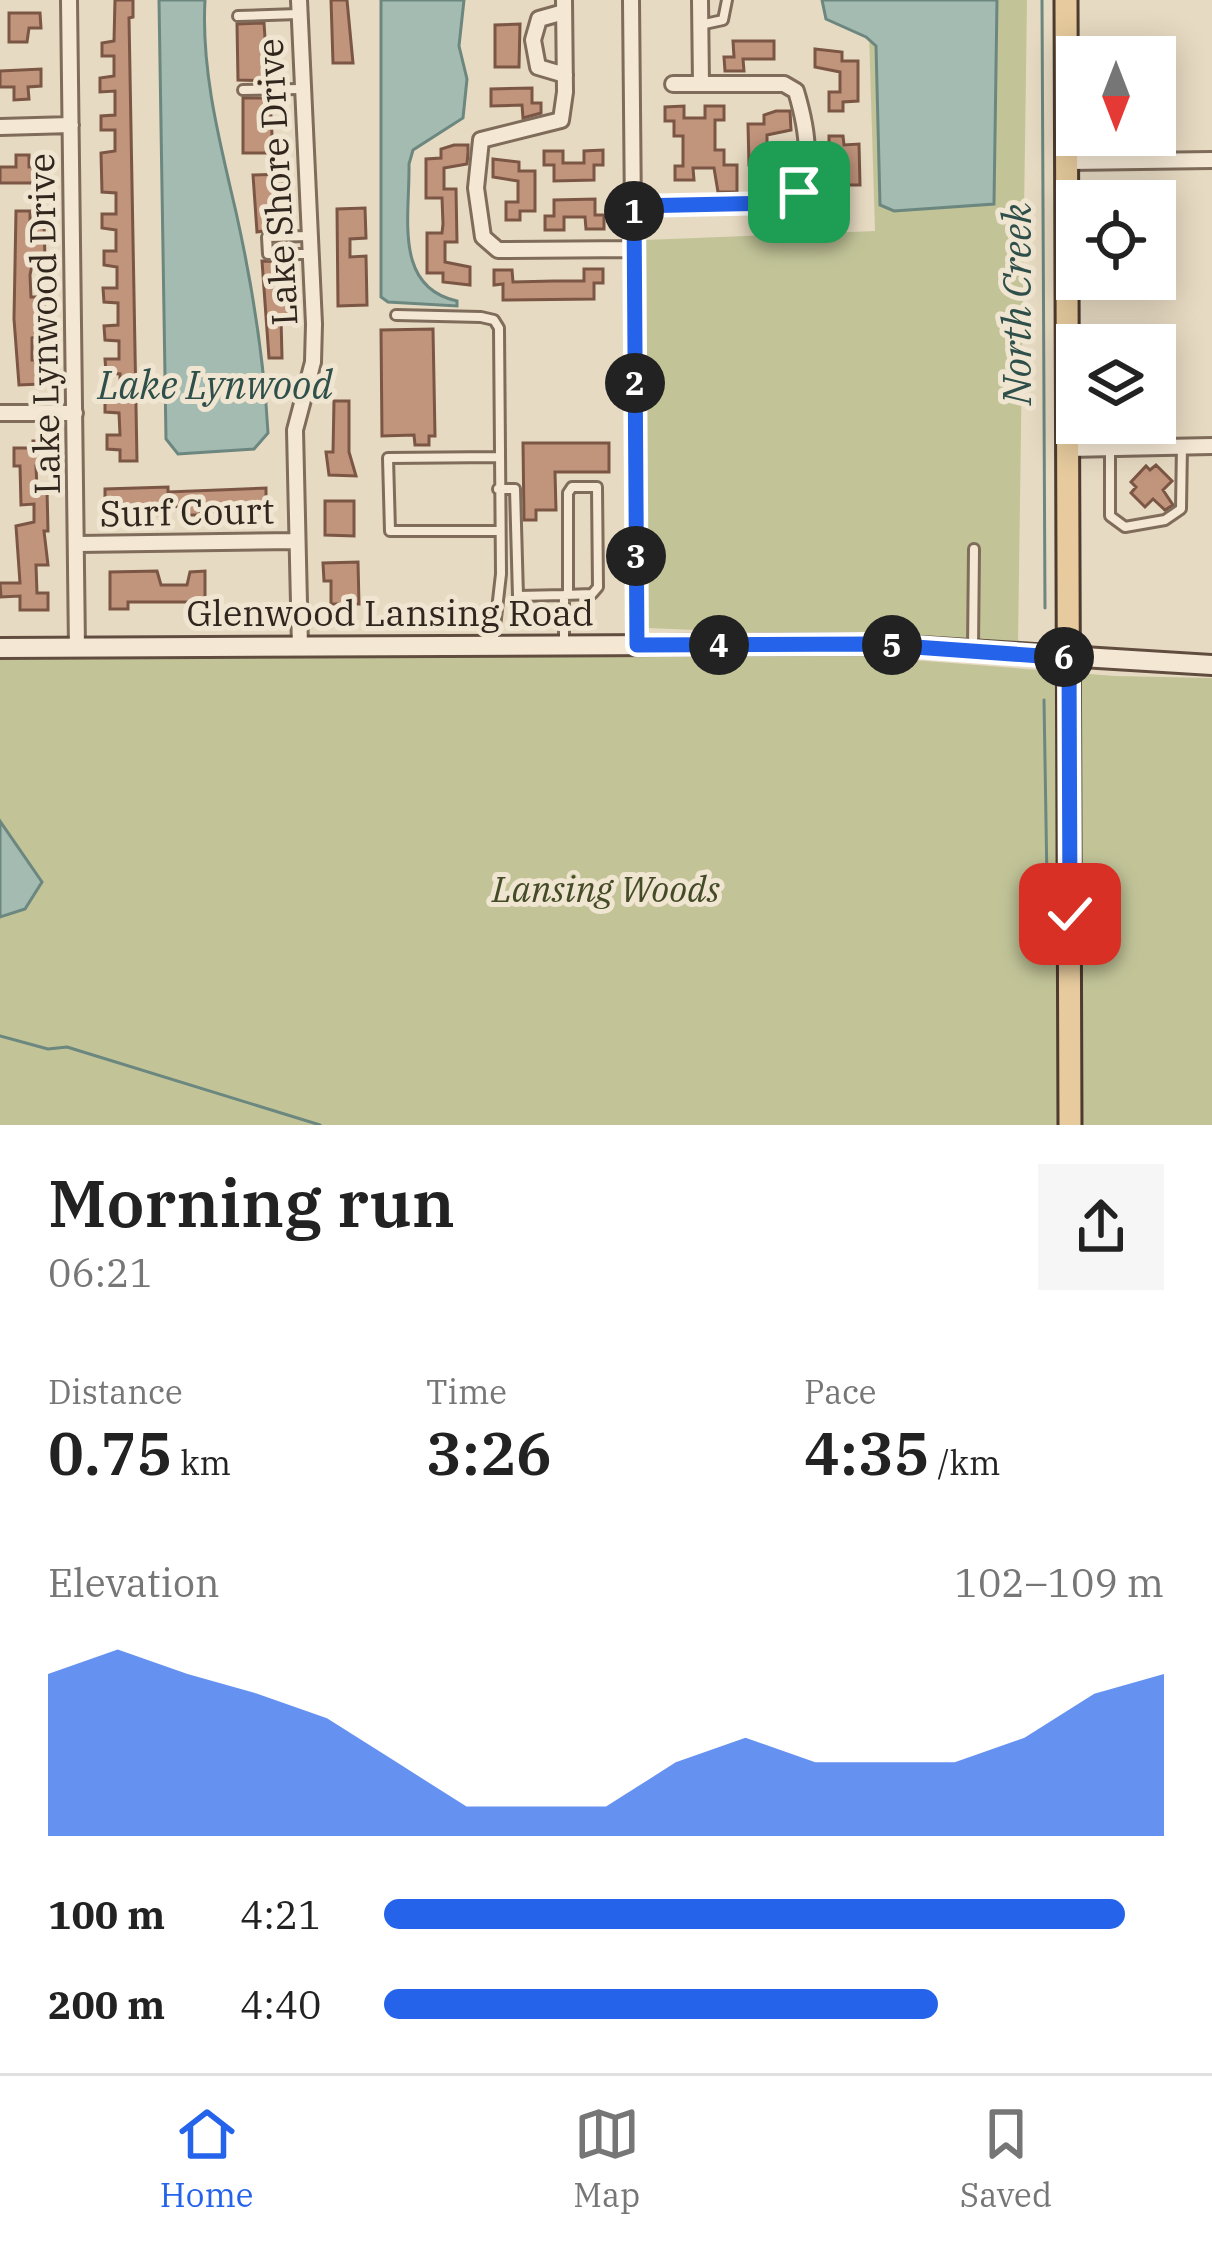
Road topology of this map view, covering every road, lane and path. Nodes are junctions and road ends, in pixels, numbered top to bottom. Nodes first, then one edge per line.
1 (69, 0) edge
2 (631, 0) edge
3 (700, 0) edge
4 (727, 0) edge
5 (1066, 0) edge
6 (564, 6) edge
7 (299, 7) edge
8 (238, 16) dead end
9 (700, 25) junction
10 (565, 75) junction
11 (673, 84) dead end
12 (701, 84) junction
13 (303, 89) junction
14 (243, 90) dead end
15 (70, 125) junction
16 (0, 127) edge
17 (1212, 160) edge
18 (1069, 162) junction
19 (634, 206) junction
20 (310, 236) junction
21 (634, 249) junction
22 (311, 254) junction
23 (396, 315) dead end
24 (0, 413) edge
25 (75, 413) junction
26 (1182, 445) junction
27 (1212, 446) edge
28 (1110, 448) junction
29 (1068, 449) junction
30 (498, 457) junction
31 (498, 489) junction
32 (499, 531) junction
33 (296, 541) junction
34 (78, 544) junction
35 (974, 549) dead end
36 (566, 595) junction
37 (637, 645) junction
38 (493, 646) junction
39 (564, 646) junction
40 (300, 647) junction
41 (0, 648) edge
42 (77, 648) junction
43 (973, 650) junction
44 (1069, 658) junction
45 (1212, 665) edge
46 (1070, 1125) edge

1 - 15 street, Lake Lynwood Drive
2 - 19 street
3 - 9 street
4 - 9 lane
5 - 18 main road
6 - 10 street
6 - 10 street
7 - 8 lane
7 - 13 street, Lake Shore Drive
9 - 12 street
10 - 21 street
11 - 12 street
12 - 19 street
13 - 14 lane
13 - 20 street, Lake Shore Drive
15 - 16 street
15 - 25 street, Lake Lynwood Drive
17 - 18 street
18 - 29 main road
19 - 21 street
20 - 22 street, Lake Shore Drive
20 - 22 lane
21 - 37 street
22 - 33 street, Lake Shore Drive
23 - 30 lane
24 - 25 street
25 - 34 street, Lake Lynwood Drive
26 - 27 street
26 - 28 street
26 - 28 lane
28 - 29 street
29 - 44 main road
30 - 31 lane
30 - 32 lane
31 - 32 lane
31 - 36 lane
32 - 38 lane
33 - 34 street, Surf Court
33 - 40 street, Lake Shore Drive
34 - 42 street, Lake Lynwood Drive
35 - 43 lane
36 - 36 lane
36 - 39 lane
37 - 39 main road, Glenwood Lansing Road
37 - 43 main road, Glenwood Lansing Road
38 - 39 main road, Glenwood Lansing Road
38 - 40 main road, Glenwood Lansing Road
40 - 42 main road, Glenwood Lansing Road
41 - 42 main road, Glenwood Lansing Road
43 - 44 main road, Glenwood Lansing Road
44 - 45 main road, Glenwood Lansing Road
44 - 46 main road

